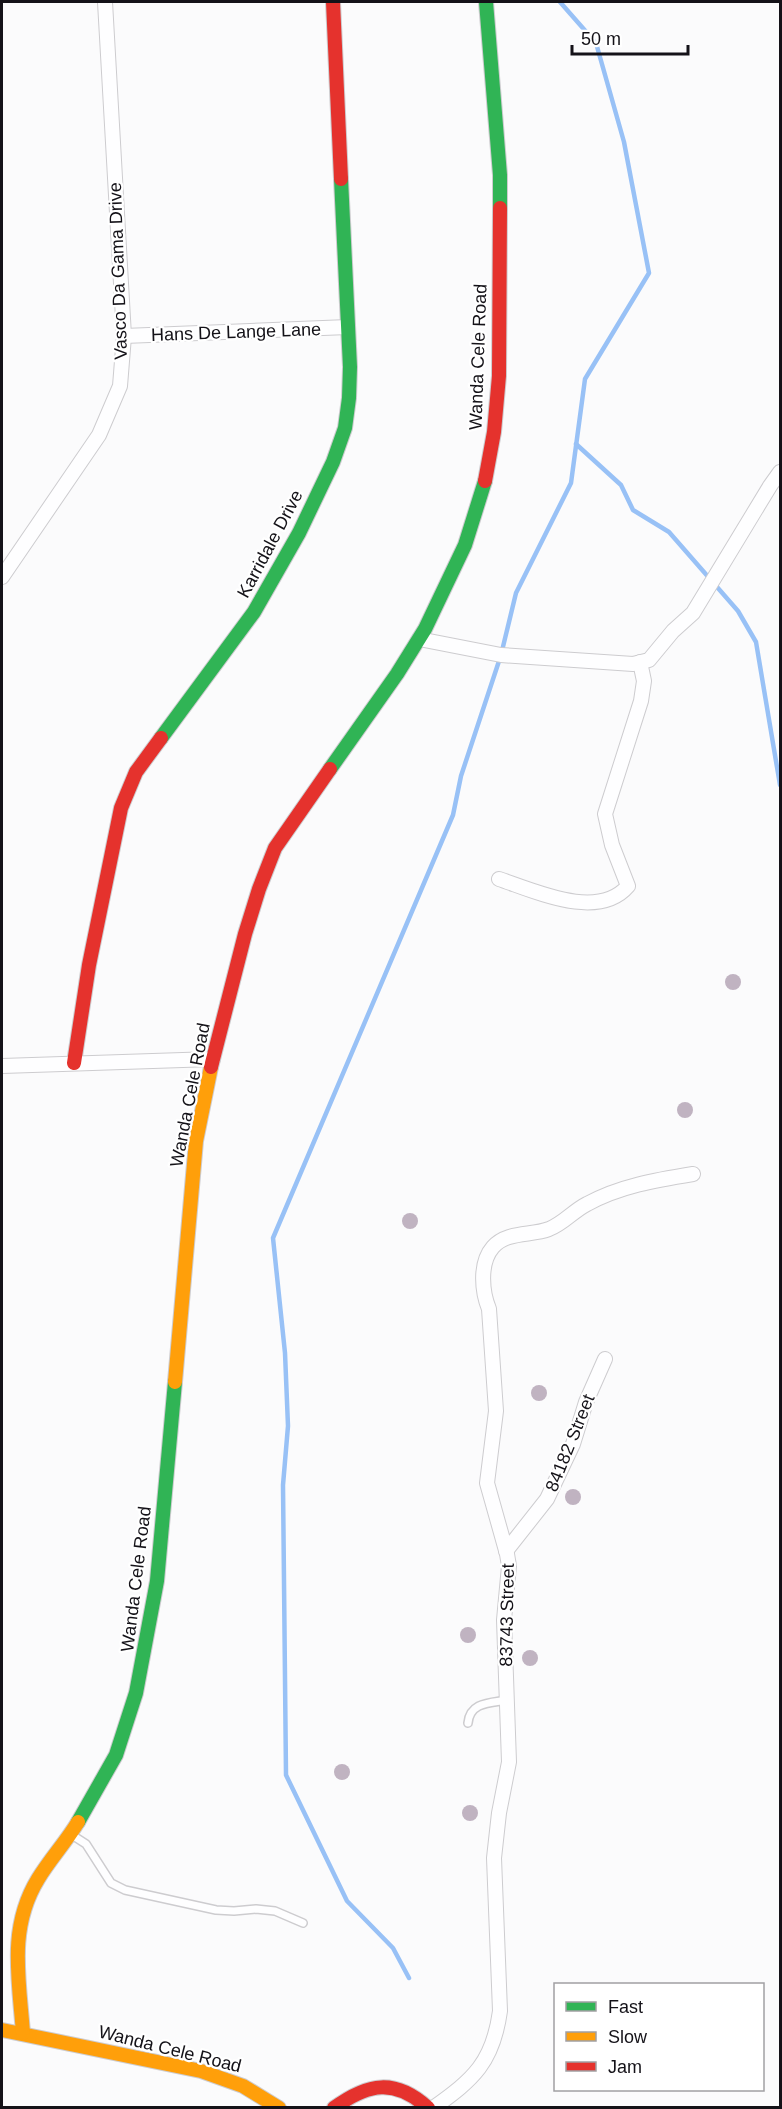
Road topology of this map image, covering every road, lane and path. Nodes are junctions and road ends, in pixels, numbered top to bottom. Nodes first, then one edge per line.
1 (105, 2) edge
2 (333, 2) edge
3 (486, 2) edge
4 (348, 327) junction
5 (124, 336) junction
6 (780, 472) edge
7 (2, 577) edge
8 (419, 639) junction
9 (640, 662) junction
10 (499, 879) dead end
11 (213, 1059) junction
12 (74, 1063) junction
13 (2, 1066) edge
14 (693, 1174) dead end
15 (605, 1359) dead end
16 (506, 1551) junction
17 (507, 1700) junction
18 (468, 1723) dead end
19 (71, 1834) junction
20 (303, 1923) dead end
21 (2, 2030) edge
22 (23, 2033) junction
23 (279, 2108) edge
24 (334, 2108) edge
25 (428, 2108) edge
26 (433, 2108) edge

1 - 5 street, Vasco Da Gama Drive
2 - 4 street, Karridale Drive
3 - 8 street, Wanda Cele Road
4 - 5 street, Hans De Lange Lane
4 - 12 street, Karridale Drive
5 - 7 street, Vasco Da Gama Drive
6 - 9 street
8 - 9 street
8 - 11 street, Wanda Cele Road
9 - 10 street
11 - 12 street
11 - 19 street, Wanda Cele Road
12 - 13 street
14 - 16 street, 83743 Street
15 - 16 street, 84182 Street
16 - 17 street, 83743 Street
17 - 18 lane
17 - 26 street, 83743 Street
19 - 20 lane
19 - 22 street, Wanda Cele Road
21 - 22 street
22 - 23 street, Wanda Cele Road
24 - 25 street

